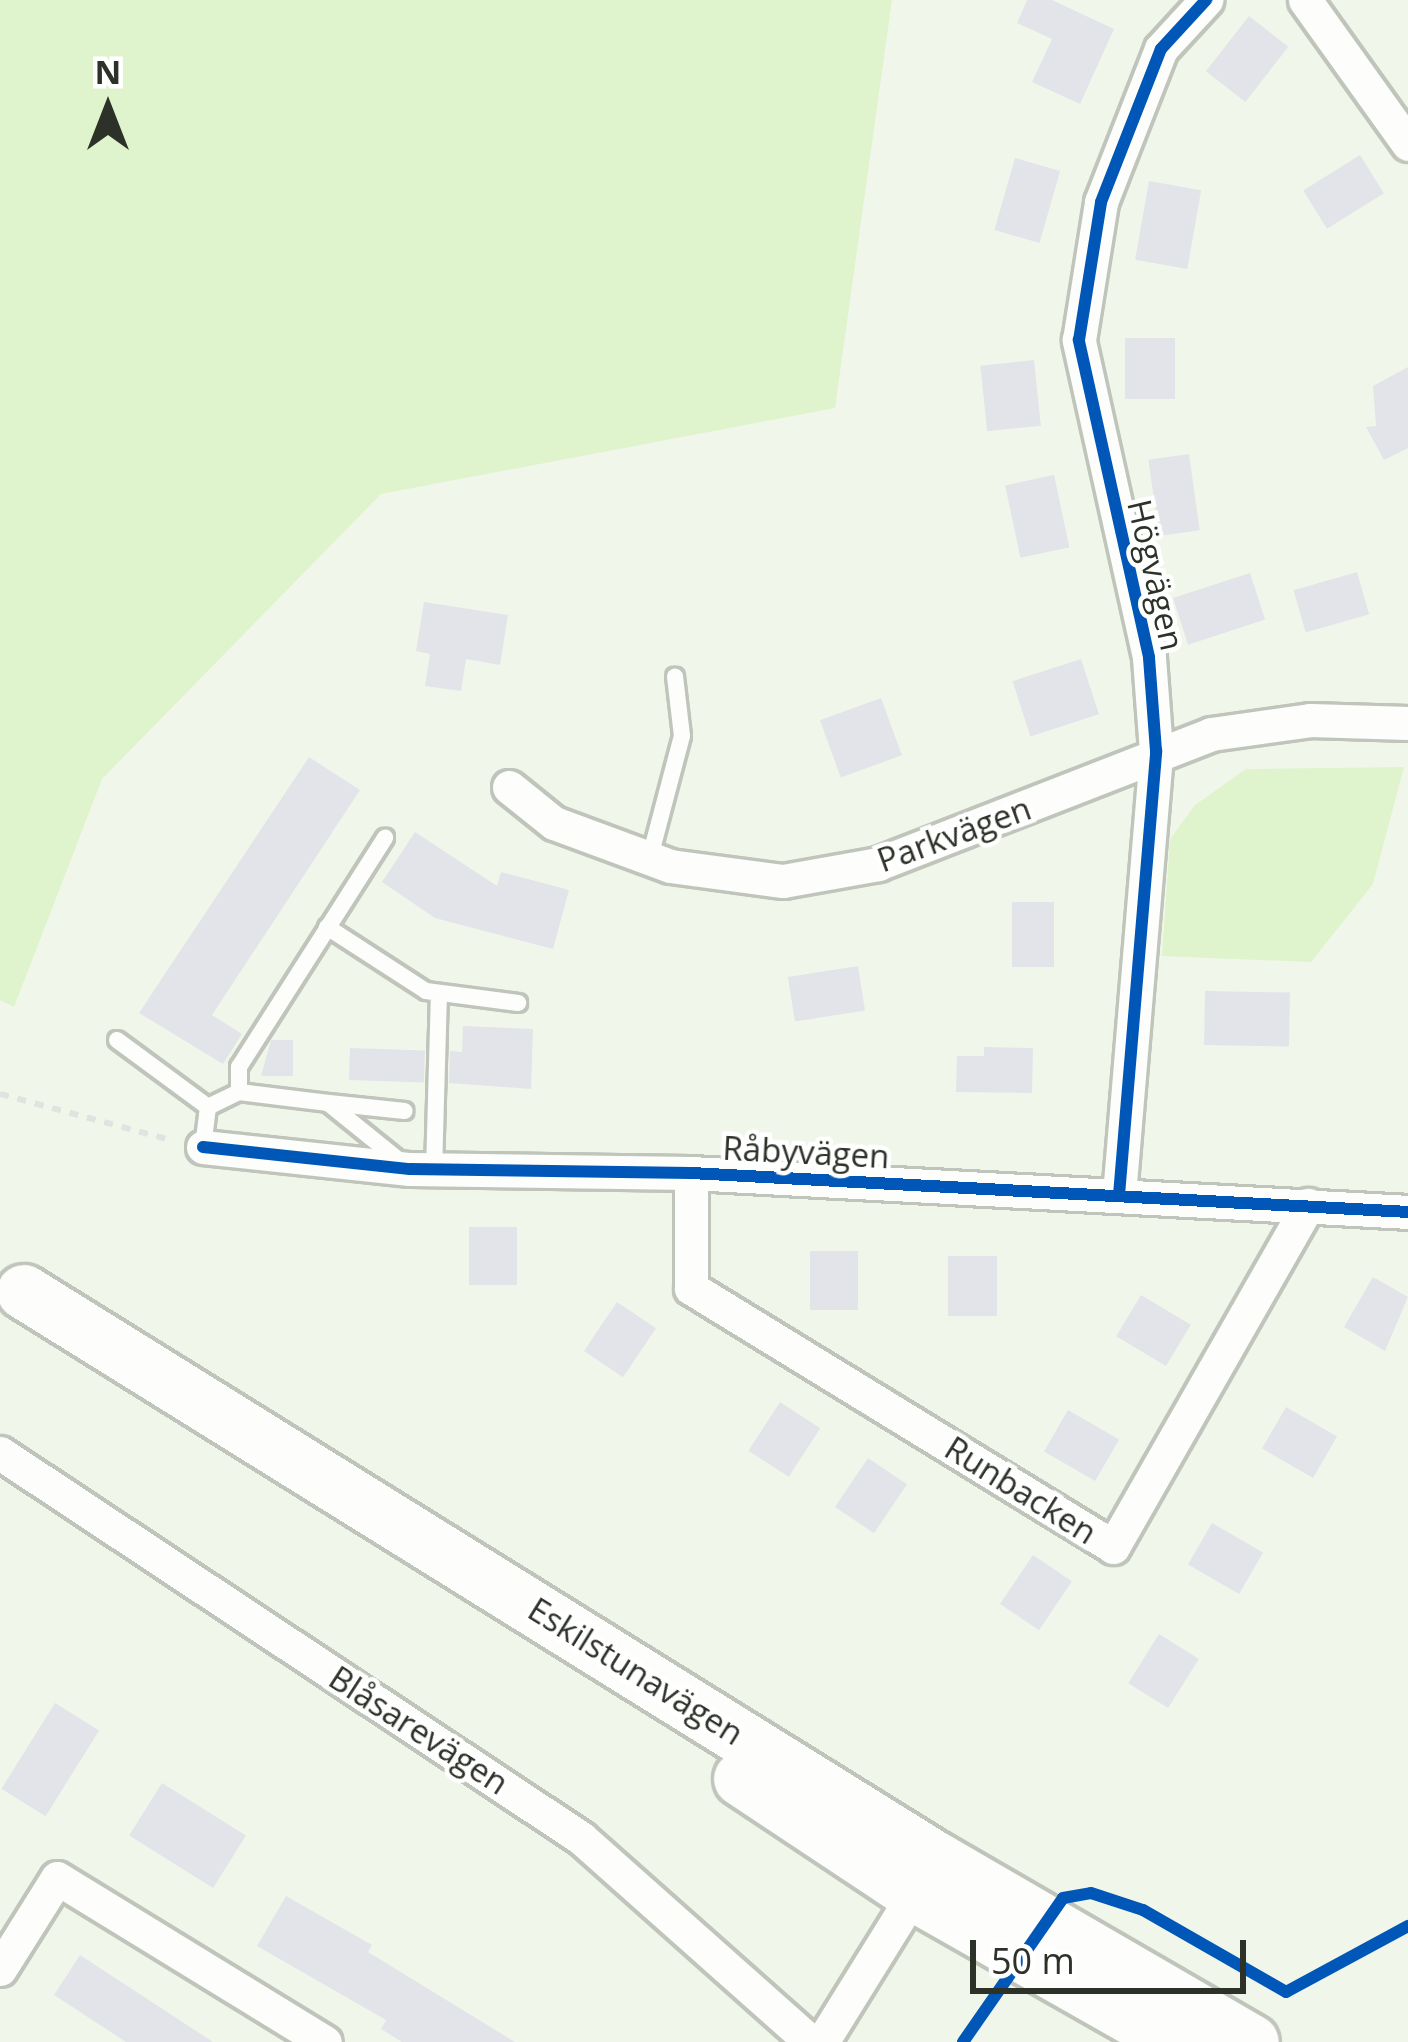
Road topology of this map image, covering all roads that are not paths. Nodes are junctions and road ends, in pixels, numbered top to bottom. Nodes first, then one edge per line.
1 (1206, 0) edge
2 (1306, 0) edge
3 (1408, 144) edge
4 (674, 676) dead end
5 (1408, 723) edge
6 (1156, 751) junction
7 (509, 787) dead end
8 (385, 838) dead end
9 (650, 857) junction
10 (327, 927) junction
11 (439, 996) junction
12 (518, 1003) dead end
13 (117, 1040) dead end
14 (239, 1092) junction
15 (328, 1103) junction
16 (208, 1107) junction
17 (404, 1111) dead end
18 (202, 1148) joint
19 (422, 1170) junction
20 (692, 1173) junction
21 (1119, 1195) junction
22 (1308, 1205) junction
23 (1408, 1212) edge
24 (12, 1284) edge
25 (0, 1454) edge
26 (925, 1876) junction
27 (0, 1969) edge
28 (326, 2042) edge
29 (811, 2042) edge
30 (822, 2042) edge
31 (1174, 2042) edge
32 (1252, 2042) edge

1 - 6 street, Högvägen
2 - 3 street
4 - 9 lane
5 - 6 street, Parkvägen
6 - 9 street, Parkvägen
6 - 21 street, Högvägen
7 - 9 street, Parkvägen
8 - 10 lane
10 - 11 lane
10 - 14 lane
11 - 12 lane
11 - 19 lane
13 - 16 lane
14 - 15 lane
14 - 16 lane
15 - 17 lane
15 - 19 lane
16 - 18 lane
18 - 19 street, Råbyvägen
19 - 20 street, Råbyvägen
20 - 21 street, Råbyvägen
20 - 22 street, Runbacken
21 - 22 street, Råbyvägen
22 - 23 street, Råbyvägen
24 - 26 main road, Eskilstunavägen
25 - 29 street, Blåsarevägen
26 - 30 street
26 - 31 main road, Eskilstunavägen
26 - 32 main road, Eskilstunavägen
27 - 28 street

